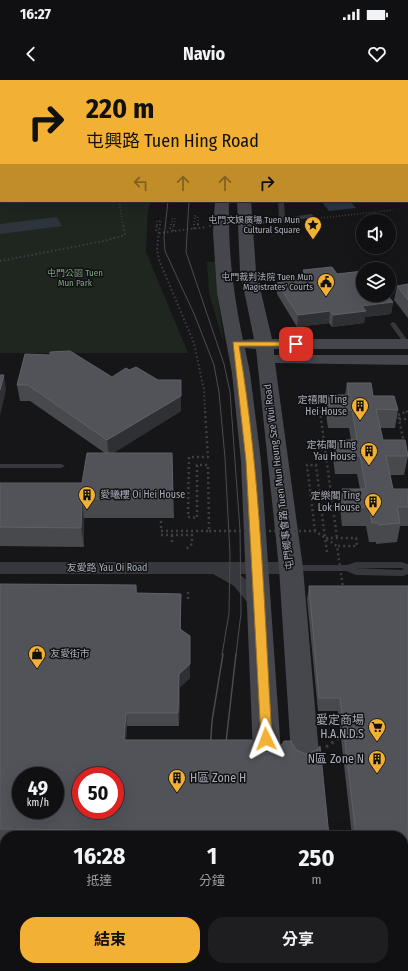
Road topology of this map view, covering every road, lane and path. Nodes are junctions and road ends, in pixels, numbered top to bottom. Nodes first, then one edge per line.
1 (119, 202) edge
2 (222, 202) edge
3 (244, 202) edge
4 (281, 202) edge
5 (393, 210) dead end
6 (313, 217) joint
7 (175, 218) dead end
8 (282, 219) junction
9 (198, 226) dead end
10 (211, 227) dead end
11 (194, 229) junction
12 (172, 230) junction
13 (245, 230) junction
14 (156, 231) dead end
15 (159, 233) junction
16 (0, 261) edge
17 (393, 324) dead end
18 (408, 349) edge
19 (237, 351) junction
20 (264, 351) junction
21 (333, 398) edge
22 (408, 411) edge
23 (391, 412) edge
24 (398, 417) junction
25 (408, 419) edge
26 (405, 445) edge
27 (0, 466) edge
28 (61, 466) dead end
29 (161, 516) edge
30 (209, 531) junction
31 (315, 531) junction
32 (161, 535) dead end
33 (172, 535) junction
34 (325, 538) junction
35 (339, 538) junction
36 (172, 543) dead end
37 (337, 546) junction
38 (186, 549) dead end
39 (326, 552) dead end
40 (0, 568) edge
41 (214, 568) junction
42 (258, 568) junction
43 (291, 568) junction
44 (408, 568) edge
45 (188, 592) dead end
46 (343, 594) edge
47 (188, 601) dead end
48 (260, 607) junction
49 (343, 736) edge
50 (314, 751) joint
51 (267, 753) edge

1 - 16 path
2 - 19 main road
3 - 13 main road, 屯門鄉事會路 Tuen Mun Heung Sze Wui Road
4 - 8 lane
5 - 6 path
6 - 8 lane
7 - 12 path
8 - 13 lane
9 - 11 path
10 - 11 path
11 - 12 path
12 - 15 path
13 - 20 main road, 屯門鄉事會路 Tuen Mun Heung Sze Wui Road
14 - 15 path
15 - 30 path
17 - 18 lane
18 - 20 main road
19 - 20 main road
19 - 42 main road
20 - 43 main road, 屯門鄉事會路 Tuen Mun Heung Sze Wui Road
21 - 35 path
22 - 24 path
23 - 24 path
24 - 25 path
24 - 26 path
27 - 28 lane
29 - 30 path
30 - 31 path, bridge
31 - 34 path
31 - 37 path, bridge
32 - 33 path
33 - 36 path
33 - 38 path
34 - 35 path
34 - 39 path
35 - 37 path
37 - 46 path, bridge
40 - 41 street, 友愛路 Yau Oi Road
41 - 42 street, 友愛路 Yau Oi Road
41 - 48 street, 友愛路 Yau Oi Road
42 - 43 street, 友愛路 Yau Oi Road
42 - 48 main road
43 - 44 lane
43 - 50 main road, 屯門鄉事會路 Tuen Mun Heung Sze Wui Road
45 - 47 path
48 - 51 main road
49 - 50 path

